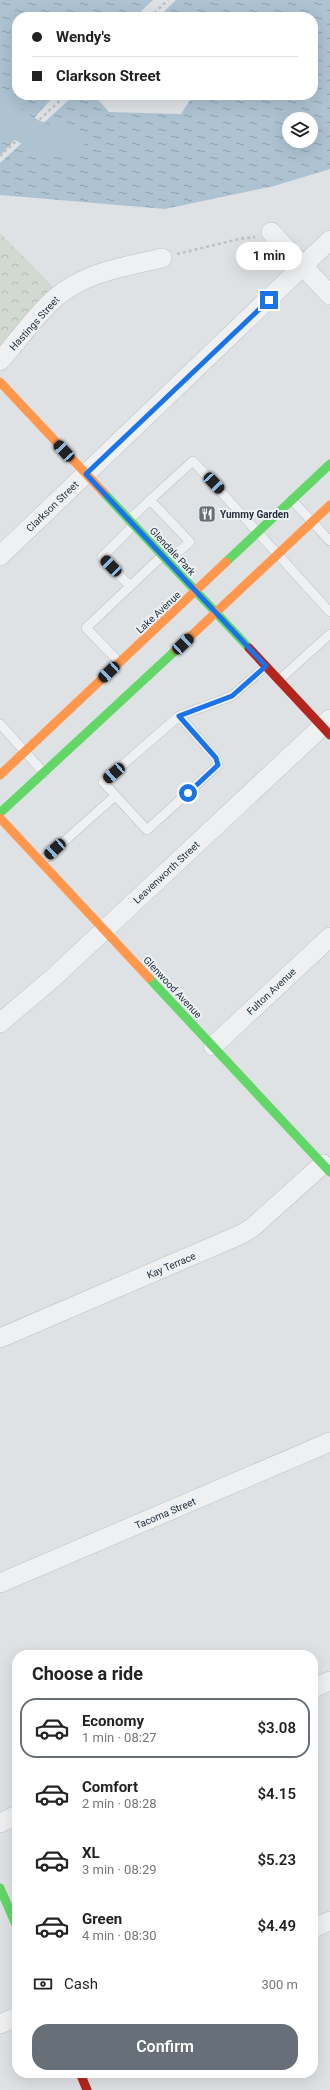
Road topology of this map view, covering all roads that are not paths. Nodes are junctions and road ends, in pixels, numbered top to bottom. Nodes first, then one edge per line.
1 (271, 232) road end
2 (330, 240) edge
3 (168, 256) road end
4 (304, 267) junction
5 (330, 295) edge
6 (0, 361) edge
7 (0, 382) edge
8 (330, 464) edge
9 (86, 474) junction
10 (150, 500) junction
11 (292, 500) junction
12 (330, 505) edge
13 (312, 522) junction
14 (131, 523) junction
15 (259, 532) junction
16 (330, 540) edge
17 (0, 556) edge
18 (277, 556) junction
19 (165, 558) junction
20 (130, 586) junction
21 (196, 592) junction
22 (330, 612) edge
23 (216, 613) junction
24 (330, 634) edge
25 (120, 663) junction
26 (266, 666) junction
27 (279, 680) junction
28 (179, 716) junction
29 (0, 724) edge
30 (327, 727) edge
31 (25, 752) junction
32 (44, 773) junction
33 (0, 775) edge
34 (115, 796) junction
35 (0, 814) edge
36 (0, 818) edge
37 (41, 862) junction
38 (104, 930) junction
39 (330, 937) edge
40 (0, 1023) edge
41 (212, 1046) junction
42 (326, 1162) edge
43 (0, 1338) edge
44 (330, 1442) edge
45 (0, 1583) edge
46 (330, 1680) edge
47 (318, 1686) edge
48 (12, 1817) edge
49 (0, 1822) edge
50 (0, 1888) edge
51 (12, 1916) edge
52 (330, 1920) edge
53 (318, 1926) edge
54 (12, 2018) edge
55 (0, 2024) edge
56 (82, 2078) edge
57 (87, 2090) edge

1 - 4 street
2 - 4 street, Clarkson Street
3 - 6 street, Hastings Street
4 - 5 street
4 - 9 street, Clarkson Street
7 - 9 main road, Glendale Park
8 - 11 main road, Lake Avenue
9 - 14 main road, Glendale Park
9 - 17 street, Clarkson Street
10 - 14 lane
10 - 15 lane
10 - 19 lane
11 - 13 lane
11 - 15 main road, Lake Avenue
12 - 13 main road
13 - 16 lane
13 - 18 main road
14 - 19 main road, Glendale Park
14 - 20 lane
15 - 18 lane
15 - 21 main road, Lake Avenue
18 - 22 lane
18 - 23 main road
19 - 20 lane
19 - 21 main road, Glendale Park
20 - 25 lane
21 - 23 main road, Glendale Park
21 - 25 main road, Lake Avenue
23 - 26 main road, Glendale Park
23 - 32 main road
24 - 27 lane
25 - 31 main road, Lake Avenue
26 - 27 main road, Glendale Park
26 - 28 lane
27 - 30 main road, Glendale Park
28 - 34 lane
28 - 34 lane
29 - 31 lane
30 - 38 street, Leavenworth Street
31 - 32 lane
31 - 33 main road, Lake Avenue
32 - 35 main road
34 - 37 lane
36 - 37 main road, Glenwood Avenue
37 - 38 main road, Glenwood Avenue
38 - 40 street, Leavenworth Street
38 - 41 main road, Glenwood Avenue
39 - 41 street, Fulton Avenue
41 - 42 main road, Glenwood Avenue
42 - 43 street, Kay Terrace
44 - 45 street, Tacoma Street
46 - 47 street
48 - 49 street
50 - 51 main road
52 - 53 street
54 - 55 street
56 - 57 main road

